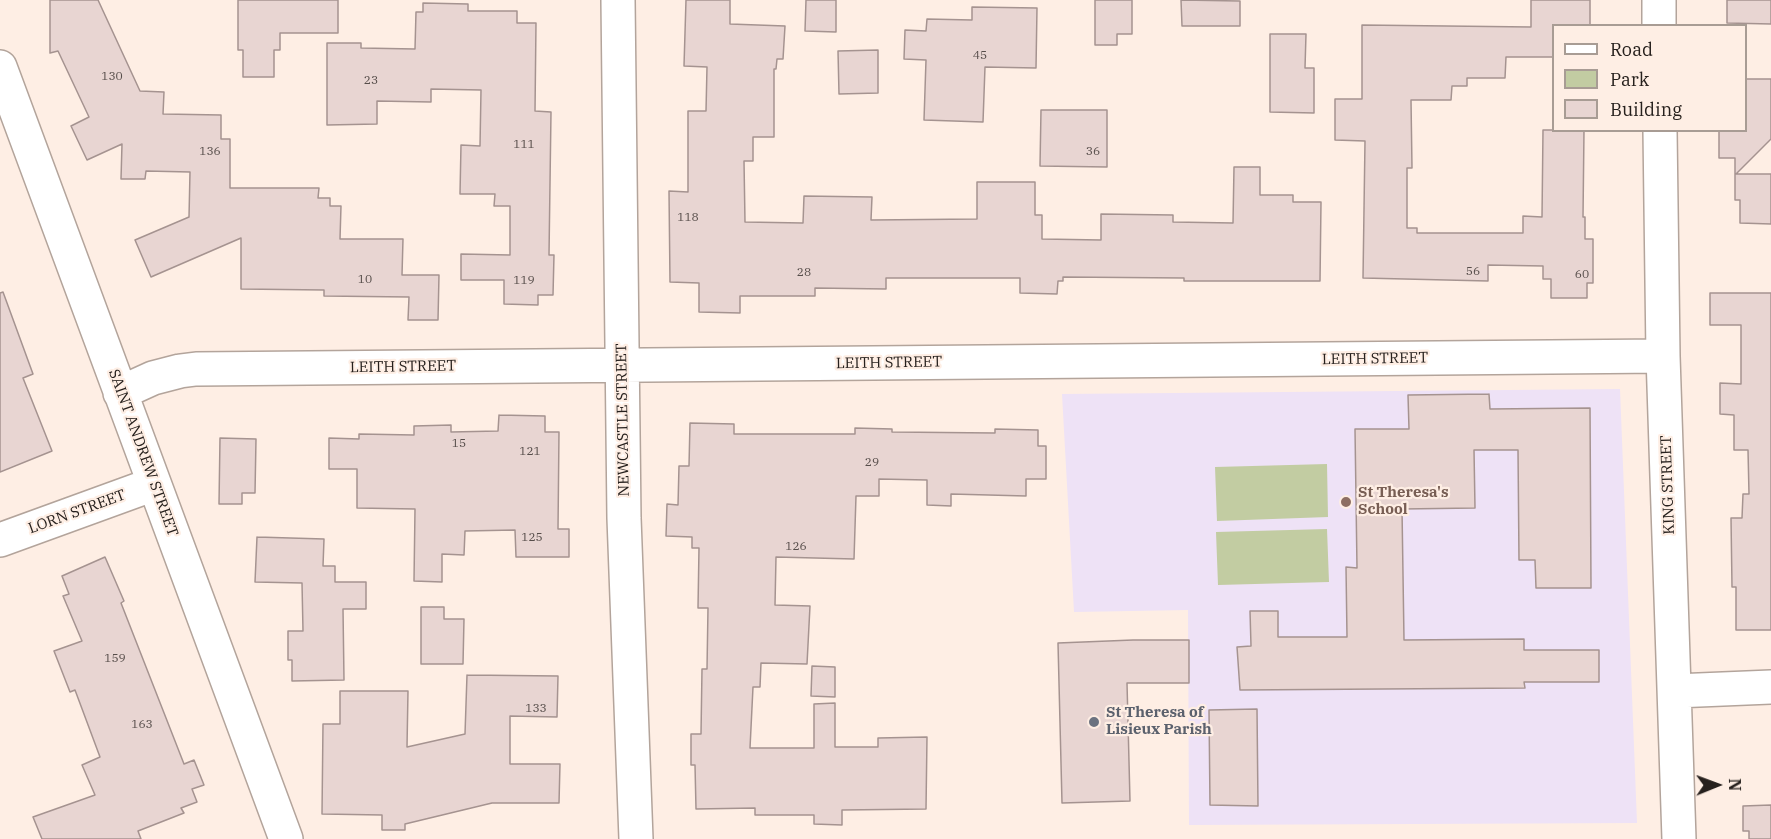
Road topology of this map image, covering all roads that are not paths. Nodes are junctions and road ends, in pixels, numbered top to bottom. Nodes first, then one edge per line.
1 (618, 0) edge
2 (1659, 0) edge
3 (1659, 24) edge
4 (0, 67) edge
5 (10, 124) edge
6 (1660, 132) edge
7 (1663, 356) junction
8 (622, 366) junction
9 (120, 393) junction
10 (154, 484) junction
11 (0, 540) edge
12 (1771, 687) edge
13 (1675, 691) junction
14 (286, 839) edge
15 (636, 839) edge
16 (1679, 839) edge

1 - 8 street, NEWCASTLE STREET
2 - 3 street
4 - 5 street, SAINT ANDREW STREET
5 - 9 street, SAINT ANDREW STREET
6 - 7 street, KING STREET
7 - 8 street, LEITH STREET
7 - 13 street, KING STREET
8 - 9 street, LEITH STREET
8 - 15 street, NEWCASTLE STREET
9 - 10 street, SAINT ANDREW STREET
10 - 11 street, LORN STREET
10 - 14 street, SAINT ANDREW STREET
12 - 13 street
13 - 16 street, KING STREET

